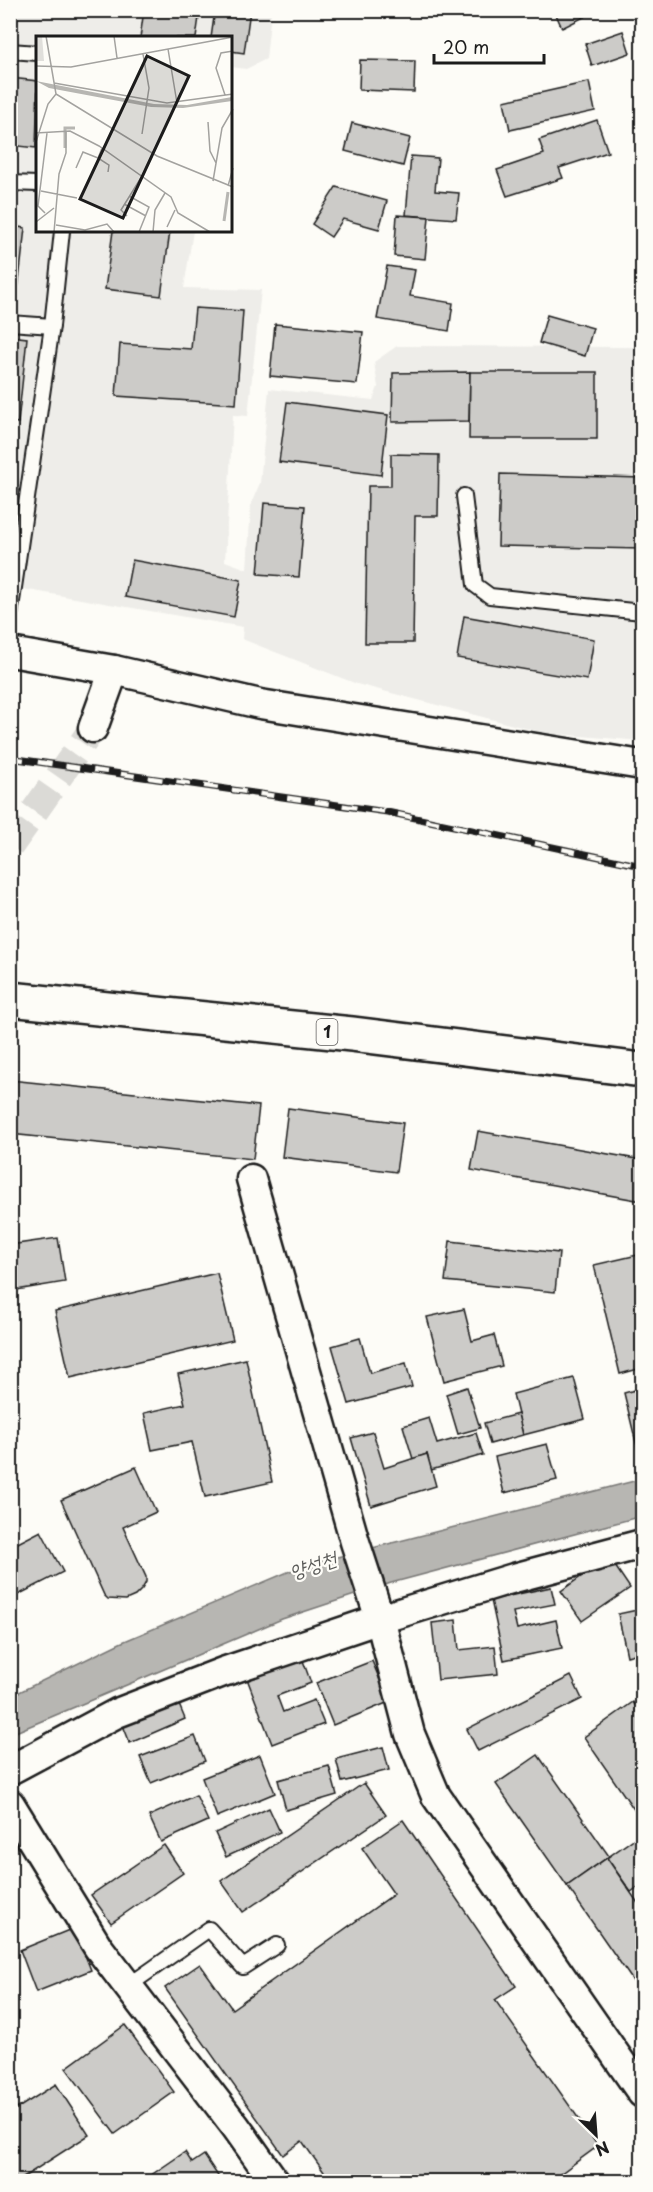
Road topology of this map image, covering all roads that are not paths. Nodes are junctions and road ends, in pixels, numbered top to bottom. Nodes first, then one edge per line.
1 (10, 51) edge
2 (36, 53) edge
3 (10, 183) edge
4 (36, 184) edge
5 (62, 232) edge
6 (10, 323) edge
7 (52, 326) junction
8 (464, 496) dead end
9 (642, 612) edge
10 (10, 615) edge
11 (10, 652) edge
12 (114, 670) junction
13 (93, 728) tunnel mouth
14 (642, 765) edge
15 (10, 999) edge
16 (642, 1070) edge
17 (251, 1179) dead end
18 (642, 1544) edge
19 (377, 1612) junction
20 (10, 1770) edge
21 (10, 1804) edge
22 (277, 1945) dead end
23 (128, 1986) junction
24 (642, 2093) edge
25 (275, 2181) edge

1 - 2 lane
3 - 4 lane
5 - 7 lane
6 - 7 lane
7 - 10 lane
8 - 9 lane
11 - 12 street
12 - 13 street
12 - 14 street
15 - 16 main road, 1
17 - 19 street
18 - 19 street
19 - 20 street
19 - 24 street
21 - 23 street
22 - 23 lane
23 - 25 street

